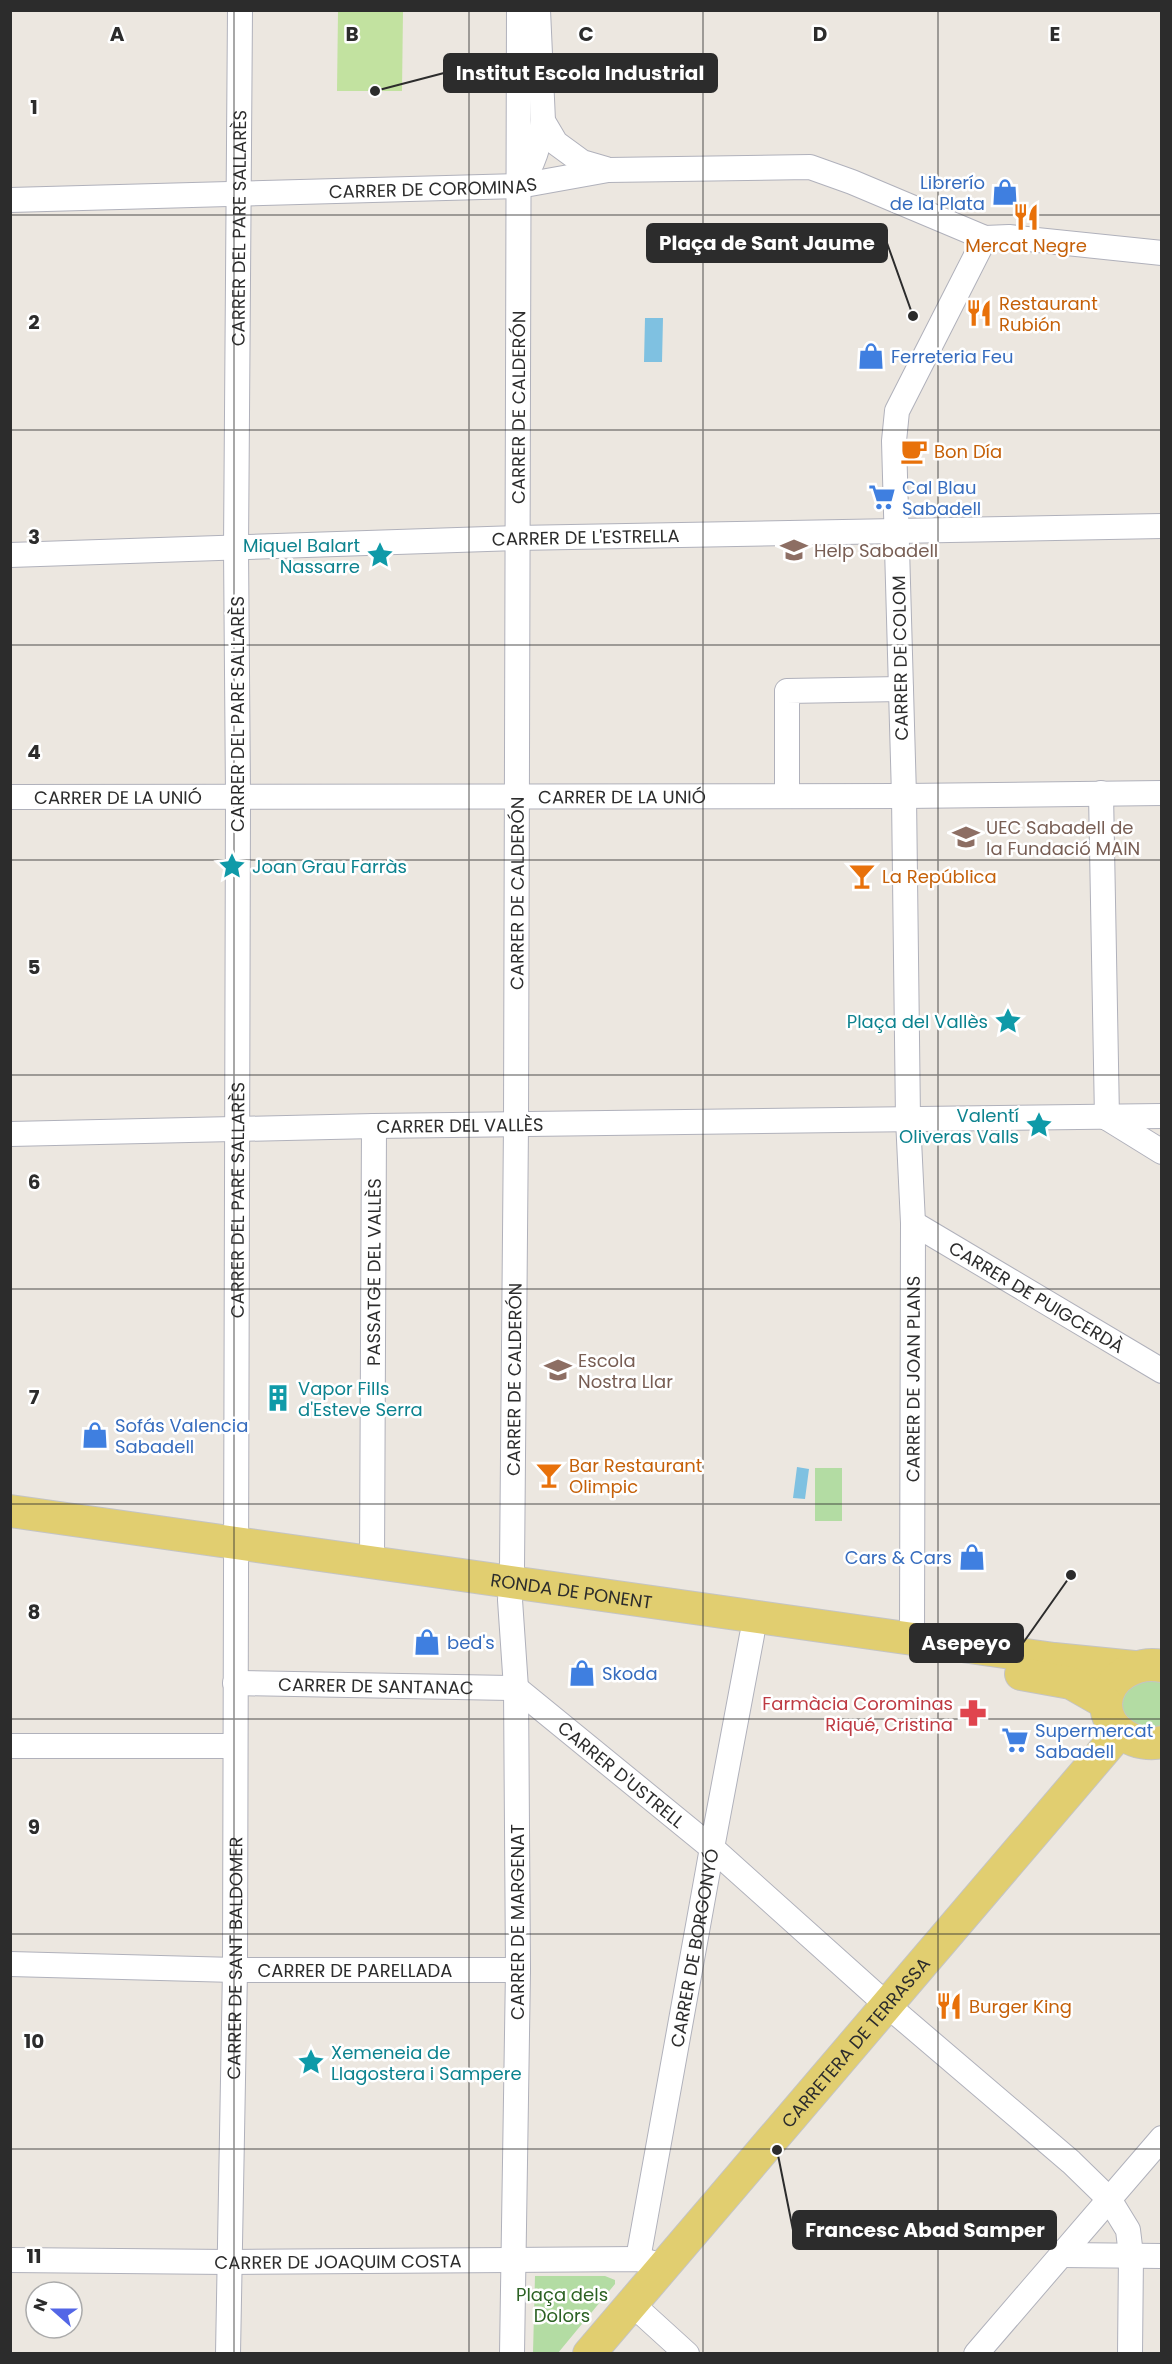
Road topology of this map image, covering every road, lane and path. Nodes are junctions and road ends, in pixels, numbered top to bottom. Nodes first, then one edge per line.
1 (240, 10) edge
2 (519, 10) edge
3 (538, 10) edge
4 (543, 121) junction
5 (608, 170) junction
6 (519, 186) junction
7 (240, 193) junction
8 (10, 200) edge
9 (984, 238) junction
10 (1161, 253) edge
11 (1161, 526) edge
12 (897, 530) junction
13 (516, 538) junction
14 (236, 548) junction
15 (10, 555) edge
16 (901, 689) junction
17 (1101, 793) junction
18 (1161, 793) edge
19 (517, 795) junction
20 (238, 796) junction
21 (787, 796) junction
22 (904, 796) junction
23 (10, 797) edge
24 (1161, 1116) edge
25 (1107, 1118) junction
26 (908, 1119) junction
27 (516, 1124) junction
28 (374, 1126) junction
29 (237, 1128) junction
30 (10, 1134) edge
31 (1161, 1152) edge
32 (913, 1223) junction
33 (1161, 1371) edge
34 (10, 1511) edge
35 (10, 1531) edge
36 (237, 1553) junction
37 (372, 1563) junction
38 (511, 1590) junction
39 (752, 1635) junction
40 (912, 1639) junction
41 (1148, 1666) edge
42 (235, 1683) junction
43 (516, 1688) junction
44 (1106, 1703) junction
45 (1120, 1732) junction
46 (1161, 1742) edge
47 (10, 1746) edge
48 (236, 1746) junction
49 (712, 1848) junction
50 (10, 1964) edge
51 (235, 1970) junction
52 (518, 1970) junction
53 (887, 2005) junction
54 (1161, 2138) edge
55 (1109, 2199) junction
56 (1062, 2255) junction
57 (1131, 2255) junction
58 (1161, 2256) edge
59 (10, 2260) edge
60 (513, 2261) junction
61 (230, 2262) junction
62 (652, 2263) junction
63 (632, 2304) junction
64 (228, 2354) edge
65 (512, 2354) edge
66 (589, 2354) edge
67 (687, 2354) edge
68 (976, 2354) edge
69 (1130, 2354) edge

1 - 7 street, CARRER DEL PARE SALLARÈS
2 - 6 street, CARRER DE CALDERÓN
3 - 4 street, CARRER DE CALDERÓN
4 - 5 street
4 - 6 street, CARRER DE CALDERÓN
5 - 6 street, CARRER DE COROMINAS
5 - 9 street, CARRER DE COROMINAS
6 - 7 street, CARRER DE COROMINAS
6 - 13 street, CARRER DE CALDERÓN
7 - 8 street, CARRER DE COROMINAS
7 - 14 street, CARRER DEL PARE SALLARÈS
9 - 10 street
9 - 12 street, CARRER DE COLOM
11 - 12 street, CARRER DE L'ESTRELLA
12 - 13 street, CARRER DE L'ESTRELLA
12 - 16 street, CARRER DE COLOM
13 - 14 street, CARRER DE L'ESTRELLA
13 - 19 street, CARRER DE CALDERÓN
14 - 15 street, CARRER DE L'ESTRELLA
14 - 20 street, CARRER DEL PARE SALLARÈS
16 - 21 street
16 - 22 street, CARRER DE COLOM
17 - 18 street, CARRER DE LA UNIÓ
17 - 22 street, CARRER DE LA UNIÓ
17 - 25 street
19 - 20 street, CARRER DE LA UNIÓ
19 - 21 street, CARRER DE LA UNIÓ
19 - 27 street, CARRER DE CALDERÓN
20 - 23 street, CARRER DE LA UNIÓ
20 - 29 street, CARRER DEL PARE SALLARÈS
21 - 22 street, CARRER DE LA UNIÓ
22 - 26 street
24 - 25 street
25 - 26 street
25 - 31 street
26 - 27 street, CARRER DEL VALLÈS
26 - 32 street, CARRER DE JOAN PLANS
27 - 28 street, CARRER DEL VALLÈS
27 - 38 street, CARRER DE CALDERÓN
28 - 29 street, CARRER DEL VALLÈS
28 - 37 street, PASSATGE DEL VALLÈS
29 - 30 street, CARRER DEL VALLÈS
29 - 36 street, CARRER DEL PARE SALLARÈS
32 - 33 street, CARRER DE PUIGCERDÀ
32 - 40 street, CARRER DE JOAN PLANS
34 - 36 main road, RONDA DE PONENT
35 - 36 main road, RONDA DE PONENT
36 - 37 main road, RONDA DE PONENT
36 - 38 main road, RONDA DE PONENT
36 - 42 street, CARRER DE SANT BALDOMER
37 - 38 main road, RONDA DE PONENT
38 - 39 main road, RONDA DE PONENT
38 - 40 main road, RONDA DE PONENT
38 - 43 street, CARRER DE MARGENAT
39 - 44 main road, RONDA DE PONENT
39 - 49 street, CARRER DE BORGONYÓ
40 - 41 main road, RONDA DE PONENT
41 - 44 main road
42 - 43 street, CARRER DE SANTANAC
42 - 48 street, CARRER DE SANT BALDOMER
43 - 49 street, CARRER D'USTRELL
43 - 52 street, CARRER DE MARGENAT
44 - 45 main road
45 - 46 main road
45 - 53 main road, CARRETERA DE TERRASSA
47 - 48 street
48 - 51 street, CARRER DE SANT BALDOMER
49 - 53 street, CARRER D'USTRELL
49 - 62 street, CARRER DE BORGONYÓ
50 - 51 street, CARRER DE PARELLADA
51 - 52 street, CARRER DE PARELLADA
51 - 61 street, CARRER DE SANT BALDOMER
52 - 60 street, CARRER DE MARGENAT
53 - 55 street, CARRER D'USTRELL
53 - 62 main road, CARRETERA DE TERRASSA
54 - 55 street
55 - 56 street
55 - 57 street, CARRER D'USTRELL
56 - 57 street
56 - 68 street
57 - 58 street
57 - 69 street, CARRER D'USTRELL
59 - 61 street, CARRER DE JOAQUIM COSTA
60 - 61 street, CARRER DE JOAQUIM COSTA
60 - 62 street, CARRER DE JOAQUIM COSTA
60 - 65 street, CARRER DE MARGENAT
61 - 64 street, CARRER DE SANT BALDOMER
62 - 63 main road, CARRETERA DE TERRASSA
63 - 66 main road, CARRETERA DE TERRASSA
63 - 67 street

